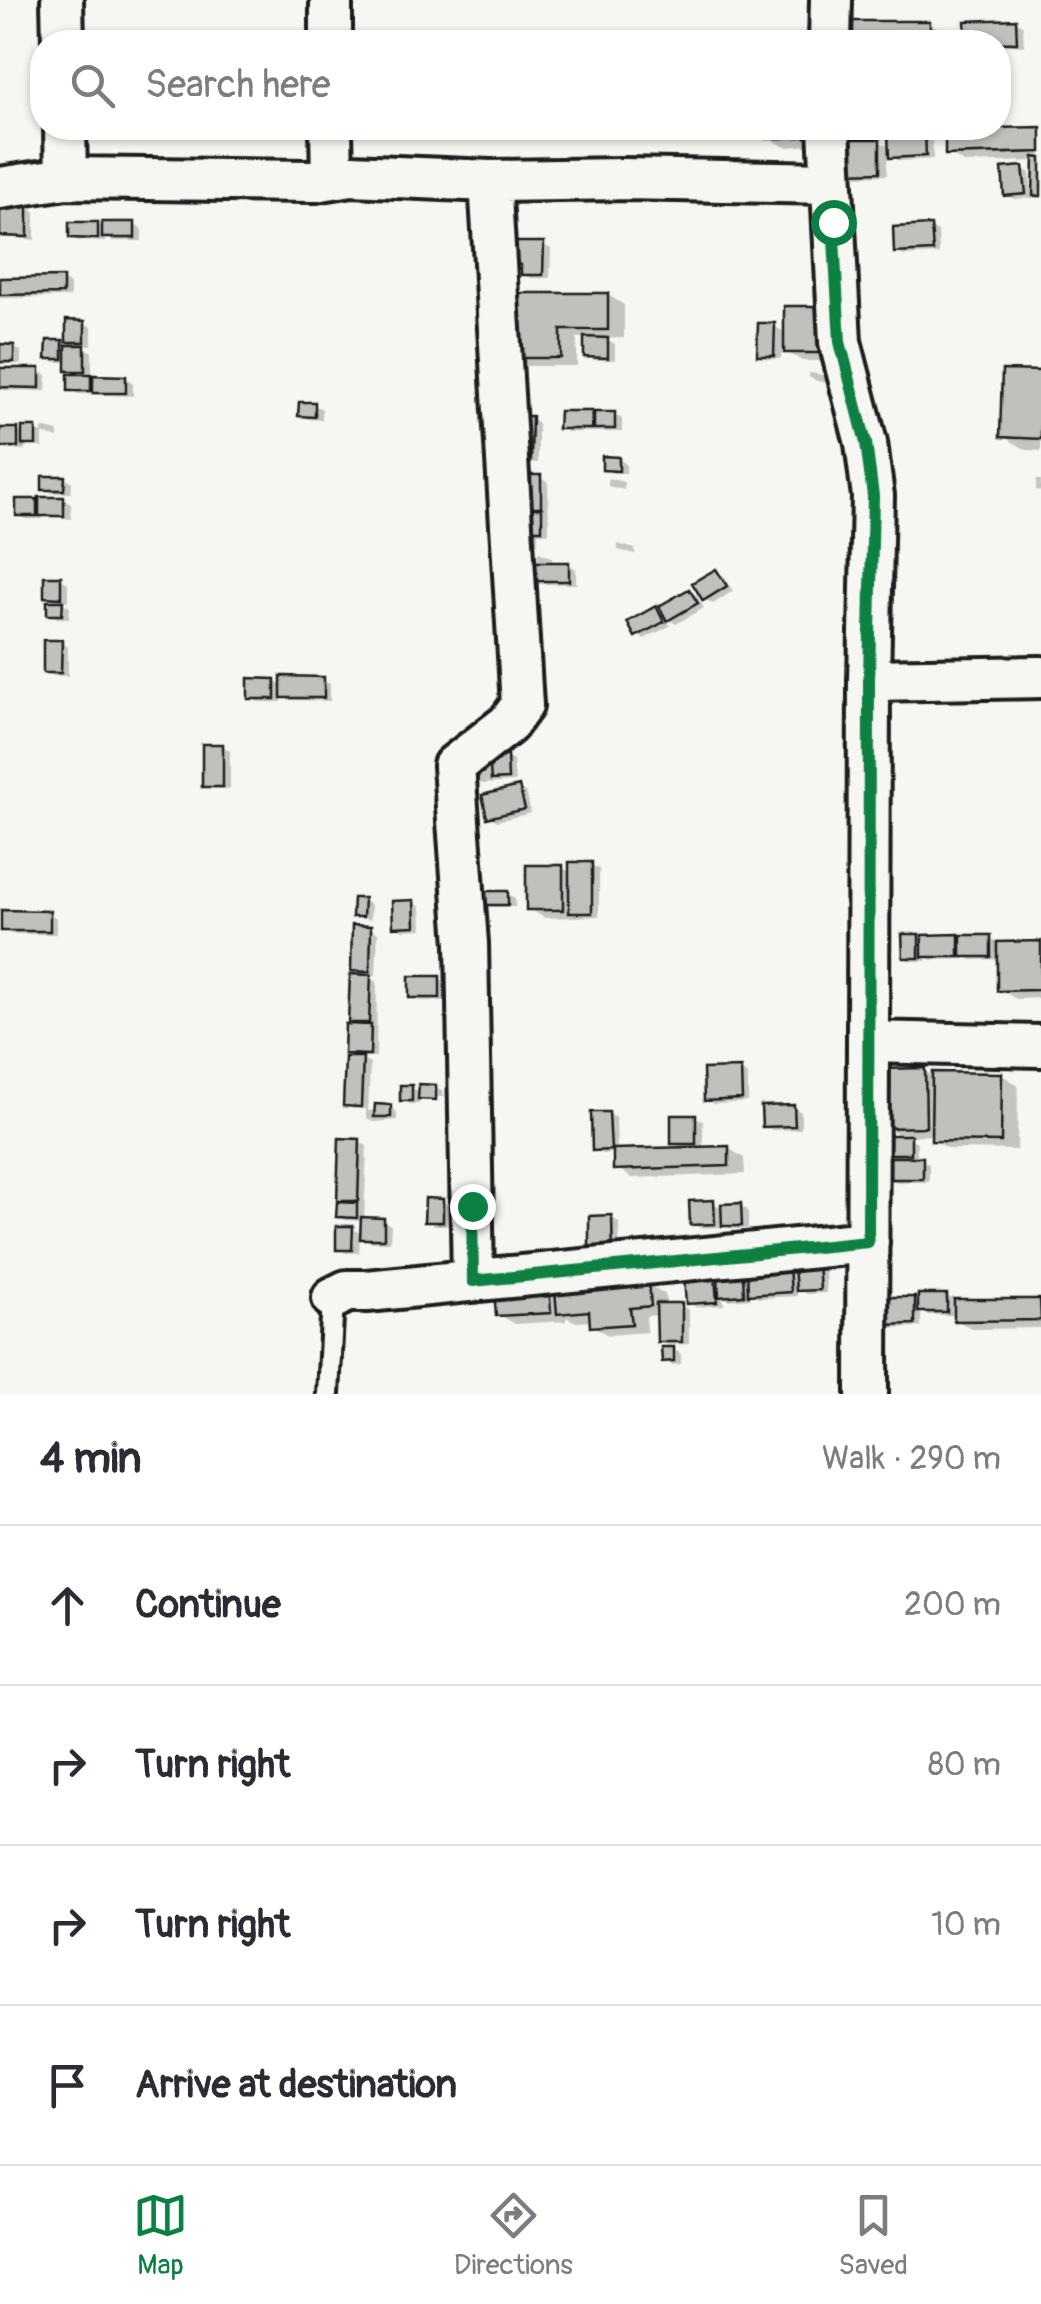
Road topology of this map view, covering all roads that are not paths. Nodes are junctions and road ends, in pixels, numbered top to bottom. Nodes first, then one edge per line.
1 (62, 0) edge
2 (331, 0) edge
3 (831, 0) edge
4 (62, 30) edge
5 (331, 30) edge
6 (830, 30) edge
7 (65, 140) edge
8 (331, 140) edge
9 (830, 140) edge
10 (66, 178) junction
11 (332, 178) junction
12 (490, 181) junction
13 (831, 182) junction
14 (0, 188) edge
15 (1041, 677) edge
16 (869, 680) junction
17 (868, 1042) junction
18 (1041, 1046) edge
19 (868, 1242) junction
20 (473, 1281) junction
21 (333, 1298) joint
22 (328, 1394) edge
23 (867, 1394) edge

1 - 4 street
2 - 5 street
3 - 6 street
7 - 10 street
8 - 11 street
9 - 13 street
10 - 11 street
10 - 14 street
11 - 12 street
12 - 13 street
12 - 20 street
13 - 16 street
15 - 16 street
16 - 17 street
17 - 18 street
17 - 19 street
19 - 20 street
19 - 23 street
20 - 21 street
21 - 22 lane

